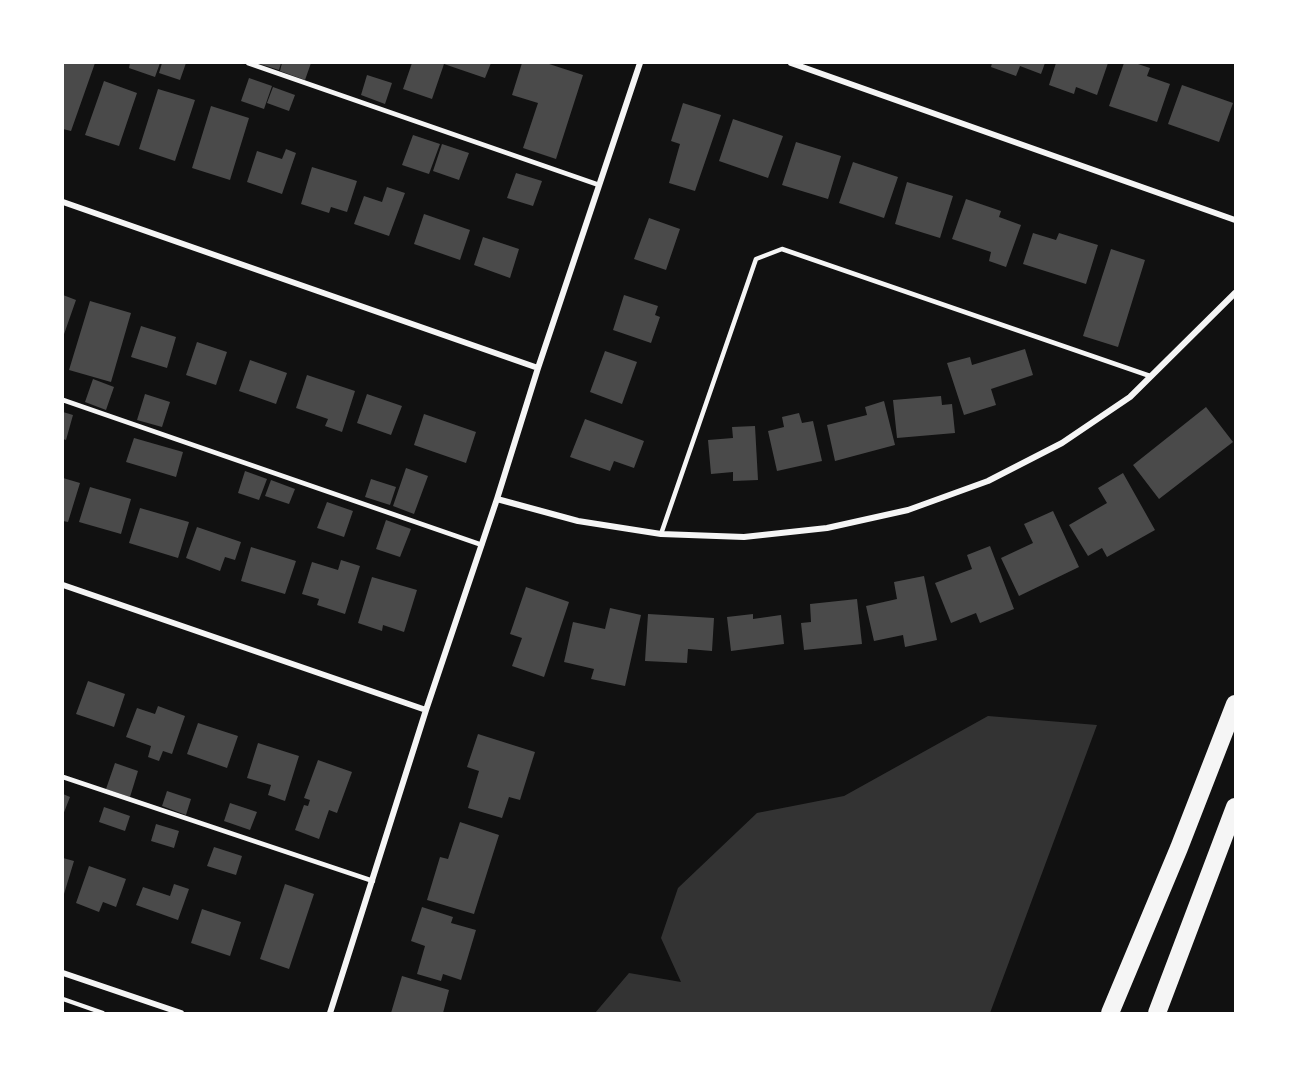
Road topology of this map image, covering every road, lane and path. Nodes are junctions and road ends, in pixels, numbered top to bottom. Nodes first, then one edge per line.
1 (248, 63) edge
2 (640, 63) edge
3 (791, 63) edge
4 (599, 184) junction
5 (63, 202) edge
6 (1235, 220) edge
7 (1235, 293) edge
8 (538, 368) junction
9 (1150, 376) junction
10 (63, 400) edge
11 (497, 500) junction
12 (661, 534) junction
13 (482, 545) junction
14 (63, 585) edge
15 (1235, 704) edge
16 (426, 710) junction
17 (63, 777) edge
18 (1235, 807) edge
19 (373, 881) junction
20 (63, 973) edge
21 (63, 999) edge
22 (103, 1013) edge
23 (181, 1013) edge
24 (330, 1013) edge
25 (1108, 1013) edge
26 (1157, 1013) edge

1 - 4 lane
2 - 4 street
3 - 6 street
4 - 8 street
5 - 8 street
7 - 9 street
8 - 11 street
9 - 12 street
9 - 12 lane
10 - 13 lane
11 - 12 street
11 - 13 street
13 - 16 street
14 - 16 street
15 - 25 highway
16 - 19 street
17 - 19 lane
18 - 26 highway
19 - 24 street
20 - 23 street
21 - 22 path

